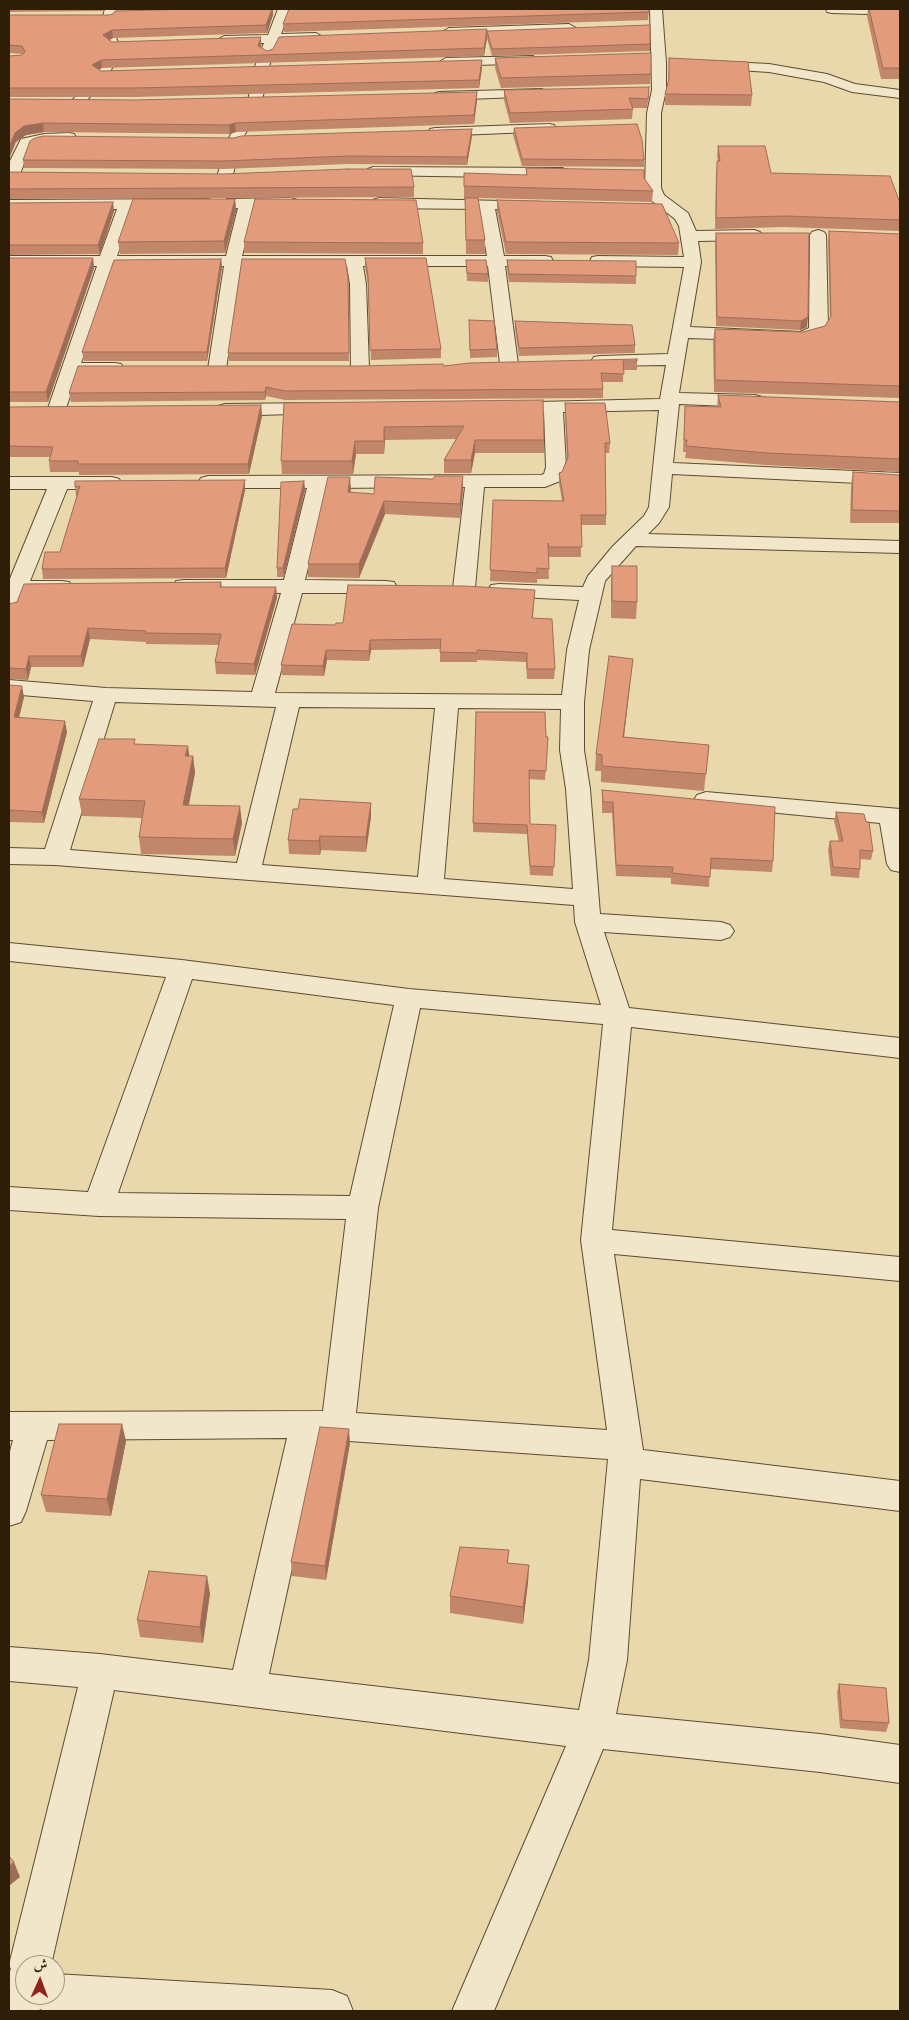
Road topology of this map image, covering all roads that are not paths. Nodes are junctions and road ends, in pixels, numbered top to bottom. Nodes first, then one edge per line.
1 (281, 9) edge
2 (296, 9) edge
3 (656, 9) edge
4 (832, 9) edge
5 (900, 11) edge
6 (110, 14) edge
7 (493, 23) junction
8 (580, 28) edge
9 (435, 32) edge
10 (329, 36) edge
11 (272, 38) junction
12 (212, 40) edge
13 (544, 60) edge
14 (486, 61) junction
15 (437, 63) edge
16 (696, 64) edge
17 (122, 73) edge
18 (102, 74) junction
19 (559, 93) edge
20 (900, 94) edge
21 (480, 95) junction
22 (431, 97) edge
23 (237, 101) edge
24 (260, 101) junction
25 (96, 103) edge
26 (564, 128) edge
27 (475, 131) junction
28 (425, 133) edge
29 (81, 137) edge
30 (256, 137) edge
31 (236, 139) junction
32 (216, 140) edge
33 (358, 171) edge
34 (470, 173) junction
35 (576, 173) edge
36 (10, 174) edge
37 (634, 174) edge
38 (653, 174) junction
39 (31, 175) edge
40 (242, 175) edge
41 (205, 176) edge
42 (224, 176) junction
43 (107, 186) edge
44 (247, 203) junction
45 (302, 203) edge
46 (359, 203) edge
47 (100, 204) junction
48 (217, 204) junction
49 (464, 204) junction
50 (486, 204) junction
51 (9, 205) edge
52 (126, 205) junction
53 (554, 206) edge
54 (643, 208) edge
55 (672, 209) junction
56 (774, 234) edge
57 (836, 236) edge
58 (691, 249) junction
59 (234, 260) junction
60 (354, 260) junction
61 (496, 260) junction
62 (9, 261) edge
63 (565, 261) edge
64 (585, 261) edge
65 (106, 262) junction
66 (678, 345) junction
67 (587, 361) edge
68 (528, 363) edge
69 (489, 364) edge
70 (509, 364) junction
71 (72, 368) junction
72 (130, 368) edge
73 (198, 368) edge
74 (218, 368) junction
75 (236, 368) edge
76 (341, 368) edge
77 (360, 368) junction
78 (380, 368) edge
79 (670, 401) junction
80 (775, 402) edge
81 (553, 406) junction
82 (484, 407) edge
83 (337, 409) edge
84 (37, 410) edge
85 (211, 410) edge
86 (56, 411) junction
87 (76, 411) edge
88 (662, 468) junction
89 (900, 479) edge
90 (129, 482) edge
91 (188, 482) edge
92 (318, 482) junction
93 (475, 482) junction
94 (9, 483) edge
95 (59, 483) junction
96 (631, 540) junction
97 (900, 548) edge
98 (293, 585) junction
99 (165, 586) edge
100 (17, 587) junction
101 (76, 587) edge
102 (407, 587) edge
103 (590, 594) junction
104 (9, 607) edge
105 (9, 687) edge
106 (106, 695) junction
107 (262, 699) junction
108 (289, 700) junction
109 (446, 701) junction
110 (573, 702) junction
111 (685, 798) edge
112 (895, 817) edge
113 (9, 856) edge
114 (55, 857) junction
115 (900, 864) edge
116 (247, 873) junction
117 (430, 887) junction
118 (587, 910) junction
119 (721, 931) dead end
120 (9, 952) edge
121 (182, 969) junction
122 (409, 998) junction
123 (618, 1016) junction
124 (900, 1048) edge
125 (9, 1199) edge
126 (99, 1204) junction
127 (363, 1208) junction
128 (596, 1240) junction
129 (900, 1269) edge
130 (21, 1426) edge
131 (322, 1426) junction
132 (626, 1454) junction
133 (900, 1496) edge
134 (9, 1511) edge
135 (9, 1664) edge
136 (100, 1671) junction
137 (247, 1689) junction
138 (592, 1730) junction
139 (900, 1764) edge
140 (34, 1955) edge
141 (65, 1993) edge
142 (332, 2011) edge
143 (473, 2011) edge

1 - 2 street
1 - 11 street
3 - 38 street
4 - 5 street
6 - 18 street
7 - 8 street
7 - 9 street
7 - 14 street
10 - 11 street
11 - 12 street
11 - 24 street
13 - 14 street
14 - 15 street
14 - 21 street
16 - 20 street
17 - 18 street
18 - 25 street
19 - 21 street
21 - 22 street
21 - 27 street
23 - 24 street
24 - 31 street
26 - 27 street
27 - 28 street
27 - 34 street
29 - 36 street
30 - 31 street
31 - 32 street
31 - 42 street
33 - 34 street
34 - 35 street
34 - 49 street
36 - 39 street
37 - 38 street
38 - 55 street
40 - 42 street
41 - 42 street
42 - 48 street
43 - 47 street
44 - 45 street
44 - 48 street
44 - 59 street
46 - 49 street
47 - 51 street
47 - 52 street
48 - 52 street
49 - 50 street
50 - 53 street
50 - 61 street
52 - 65 street
54 - 55 street
55 - 58 street
56 - 58 street
57 - 66 street
58 - 64 street
58 - 66 street
59 - 60 street
59 - 65 street
59 - 74 street
60 - 61 street
60 - 77 street
61 - 63 street
61 - 70 street
62 - 65 street
65 - 71 street
66 - 67 street
66 - 79 street
68 - 70 street
69 - 70 street
71 - 72 street
71 - 86 street
73 - 74 street
74 - 75 street
76 - 77 street
77 - 78 street
79 - 80 street
79 - 81 street
79 - 88 street
81 - 82 street
81 - 93 street
83 - 85 street
84 - 86 street
86 - 87 street
88 - 89 street
88 - 96 street
90 - 95 street
91 - 92 street
92 - 93 street
92 - 98 street
93 - 103 street
94 - 95 street
95 - 100 street
96 - 97 street
96 - 103 street
98 - 99 street
98 - 102 street
98 - 107 street
100 - 101 street
100 - 104 street
103 - 110 street
105 - 106 street
106 - 107 street
106 - 114 street
107 - 108 street
108 - 109 street
108 - 116 street
109 - 110 street
109 - 117 street
110 - 118 street
111 - 112 street
112 - 115 street
113 - 114 street
114 - 116 street
116 - 117 street
117 - 118 street
118 - 119 street
118 - 123 street
120 - 121 street
121 - 122 street
121 - 126 street
122 - 123 street
122 - 127 street
123 - 124 street
123 - 128 street
125 - 126 street
126 - 127 street
127 - 131 street
128 - 129 street
128 - 132 street
130 - 131 street
130 - 134 street
131 - 132 street
131 - 137 street
132 - 133 street
132 - 138 street
135 - 136 street
136 - 137 street
136 - 140 street
137 - 138 street
138 - 139 street
138 - 143 street
141 - 142 street

